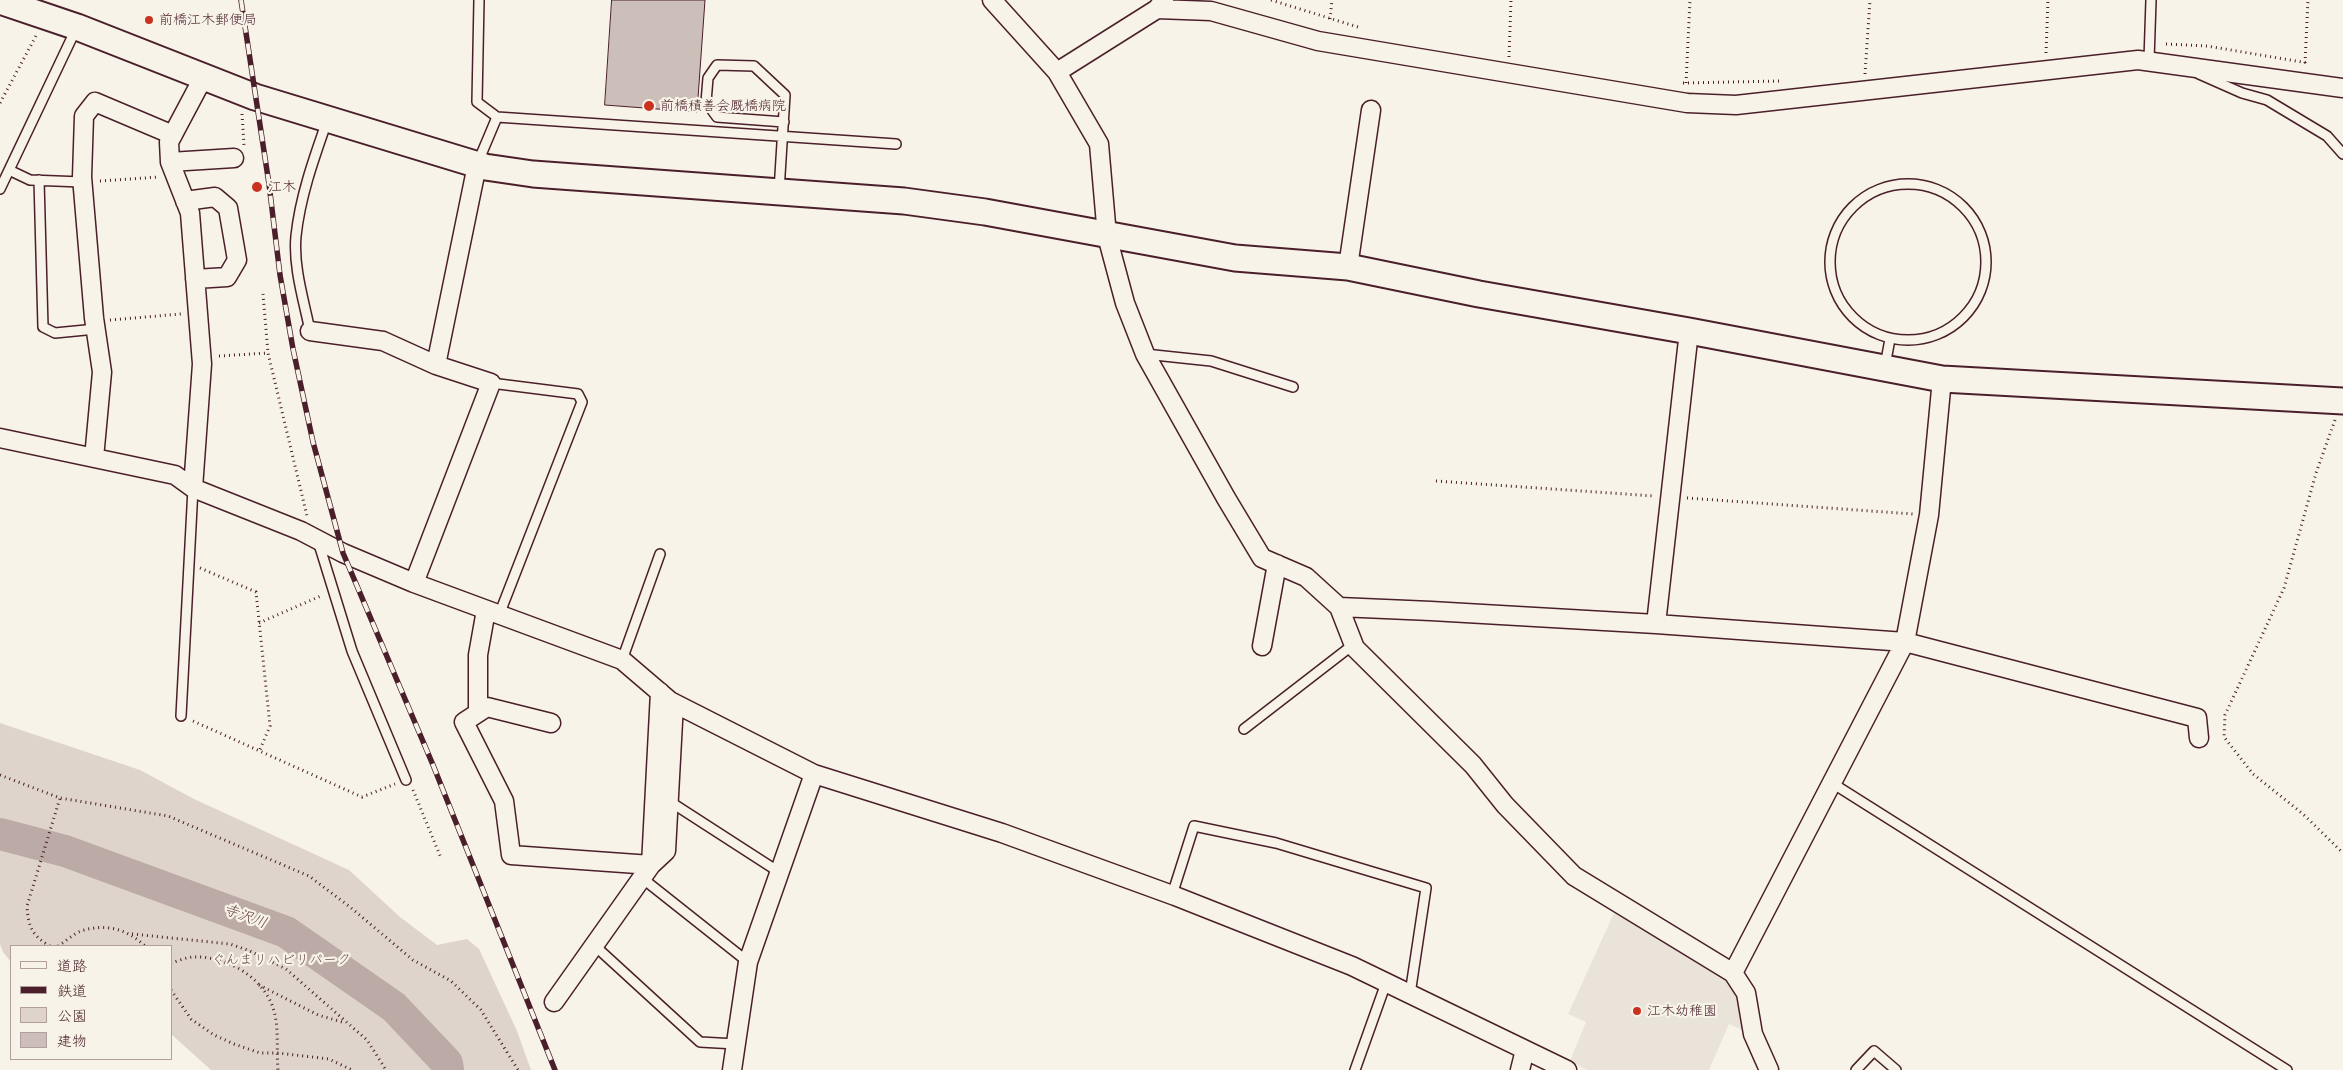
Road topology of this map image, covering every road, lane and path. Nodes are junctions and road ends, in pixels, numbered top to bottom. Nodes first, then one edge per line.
1 (479, 0) edge
2 (992, 0) edge
3 (1271, 0) edge
4 (1332, 0) edge
5 (1511, 0) edge
6 (1690, 0) edge
7 (1870, 0) edge
8 (2048, 0) edge
9 (2151, 0) edge
10 (2308, 0) edge
11 (0, 1) edge
12 (1161, 4) edge
13 (1330, 20) junction
14 (42, 27) dead end
15 (77, 27) junction
16 (1369, 30) dead end
17 (2054, 52) dead end
18 (2149, 52) junction
19 (2046, 53) junction
20 (2036, 54) dead end
21 (1499, 55) dead end
22 (1509, 57) junction
23 (1517, 58) dead end
24 (2305, 63) junction
25 (2314, 64) dead end
26 (2181, 66) junction
27 (1057, 72) junction
28 (1874, 73) dead end
29 (1865, 74) junction
30 (1857, 75) dead end
31 (203, 78) junction
32 (1786, 80) dead end
33 (1677, 82) dead end
34 (1686, 83) junction
35 (2343, 88) edge
36 (244, 92) junction
37 (0, 103) edge
38 (1371, 110) dead end
39 (497, 117) junction
40 (328, 118) junction
41 (784, 122) junction
42 (173, 135) junction
43 (783, 136) junction
44 (896, 144) dead end
45 (239, 152) joint
46 (2343, 154) edge
47 (477, 165) junction
48 (172, 169) junction
49 (9, 170) junction
50 (38, 180) junction
51 (82, 182) junction
52 (0, 189) edge
53 (779, 192) junction
54 (185, 201) junction
55 (1107, 236) junction
56 (1348, 268) junction
57 (195, 279) junction
58 (263, 294) dead end
59 (198, 312) junction
60 (95, 325) junction
61 (310, 331) joint
62 (1689, 331) junction
63 (1890, 339) junction
64 (268, 353) junction
65 (1145, 354) junction
66 (201, 358) junction
67 (436, 365) junction
68 (1884, 368) junction
69 (1942, 379) junction
70 (491, 383) junction
71 (1293, 387) dead end
72 (2343, 399) edge
73 (0, 438) edge
74 (94, 458) junction
75 (193, 488) junction
76 (315, 538) junction
77 (660, 554) dead end
78 (189, 563) junction
79 (1277, 564) junction
80 (414, 583) junction
81 (333, 590) junction
82 (1339, 608) junction
83 (493, 612) junction
84 (259, 623) junction
85 (1656, 624) junction
86 (1905, 642) junction
87 (1354, 644) junction
88 (1262, 646) dead end
89 (622, 660) junction
90 (660, 692) junction
91 (674, 703) junction
92 (478, 711) junction
93 (181, 716) joint
94 (551, 724) dead end
95 (1244, 730) dead end
96 (2199, 738) dead end
97 (259, 752) junction
98 (814, 774) junction
99 (0, 775) edge
100 (406, 780) junction
101 (1832, 783) junction
102 (60, 798) junction
103 (669, 801) junction
104 (2343, 854) edge
105 (441, 858) dead end
106 (647, 871) junction
107 (780, 872) junction
108 (1172, 895) junction
109 (132, 934) junction
110 (48, 945) edge
111 (59, 945) edge
112 (144, 945) edge
113 (594, 945) junction
114 (748, 962) junction
115 (172, 963) edge
116 (1733, 973) junction
117 (1386, 983) junction
118 (259, 985) junction
119 (172, 991) edge
120 (1410, 994) junction
121 (554, 1002) dead end
122 (345, 1023) junction
123 (736, 1044) junction
124 (1525, 1050) junction
125 (278, 1053) junction
126 (278, 1070) edge
127 (352, 1070) edge
128 (386, 1070) edge
129 (518, 1070) edge
130 (732, 1070) edge
131 (1355, 1070) edge
132 (1520, 1070) edge
133 (1567, 1070) edge
134 (1769, 1070) edge
135 (1856, 1070) edge
136 (1896, 1070) edge
137 (2287, 1070) edge

1 - 39 lane
2 - 27 street
3 - 13 path
4 - 13 path
5 - 22 path
6 - 34 path
7 - 29 path
8 - 19 path
9 - 18 lane
10 - 24 path
11 - 15 street
12 - 18 street
12 - 27 street
13 - 16 path
14 - 37 path
15 - 31 street
15 - 49 lane
17 - 19 path
18 - 24 path
18 - 26 street
19 - 20 path
21 - 22 path
22 - 23 path
24 - 25 path
26 - 35 street
26 - 46 lane
27 - 55 street
28 - 29 path
29 - 30 path
31 - 36 street
31 - 42 street
32 - 34 path
33 - 34 path
36 - 40 street
36 - 45 path
38 - 56 street
39 - 43 lane
39 - 47 lane
40 - 47 street
40 - 61 lane
41 - 41 lane
41 - 43 lane
42 - 48 street
42 - 51 street
43 - 44 lane
43 - 53 lane
45 - 48 street
47 - 53 street
47 - 67 street
48 - 51 path
48 - 54 street
49 - 50 lane
49 - 52 lane
50 - 51 lane
50 - 60 lane
51 - 60 street
53 - 55 street
54 - 57 street
54 - 57 street
55 - 56 street
55 - 65 street
56 - 62 street
57 - 59 street
58 - 64 path
59 - 60 path
59 - 66 street
60 - 74 street
61 - 67 street
62 - 68 street
62 - 85 street
63 - 63 lane
63 - 68 lane
64 - 66 path
64 - 76 path
65 - 71 lane
65 - 79 street
66 - 75 street
67 - 70 street
68 - 69 street
69 - 72 street
69 - 86 street
70 - 80 street
70 - 83 lane
72 - 104 path
73 - 74 street
74 - 75 street
75 - 76 street
75 - 78 lane
76 - 80 street
76 - 81 lane
77 - 89 lane
78 - 84 path
78 - 93 lane
79 - 82 street
79 - 88 street
80 - 83 street
81 - 84 path
81 - 100 lane
82 - 85 street
82 - 87 street
83 - 89 street
83 - 92 street
84 - 97 path
85 - 86 street
86 - 96 street
86 - 101 street
87 - 95 lane
87 - 116 street
89 - 90 street
90 - 91 street
90 - 106 street
91 - 98 street
91 - 103 street
92 - 94 street
92 - 106 street
93 - 97 path
97 - 100 path
98 - 107 street
98 - 108 street
99 - 102 path
100 - 105 path
101 - 116 street
101 - 137 lane
102 - 110 path
102 - 129 path
103 - 106 street
103 - 107 lane
106 - 113 street
106 - 114 lane
107 - 114 street
108 - 117 street
108 - 120 lane
109 - 111 path
109 - 112 path
109 - 122 path
113 - 121 street
113 - 123 lane
114 - 123 street
115 - 118 path
116 - 134 street
117 - 120 street
117 - 131 lane
118 - 122 path
118 - 125 path
119 - 125 path
120 - 124 street
122 - 128 path
123 - 130 street
124 - 132 street
124 - 133 street
125 - 126 path
125 - 127 path
135 - 136 lane

